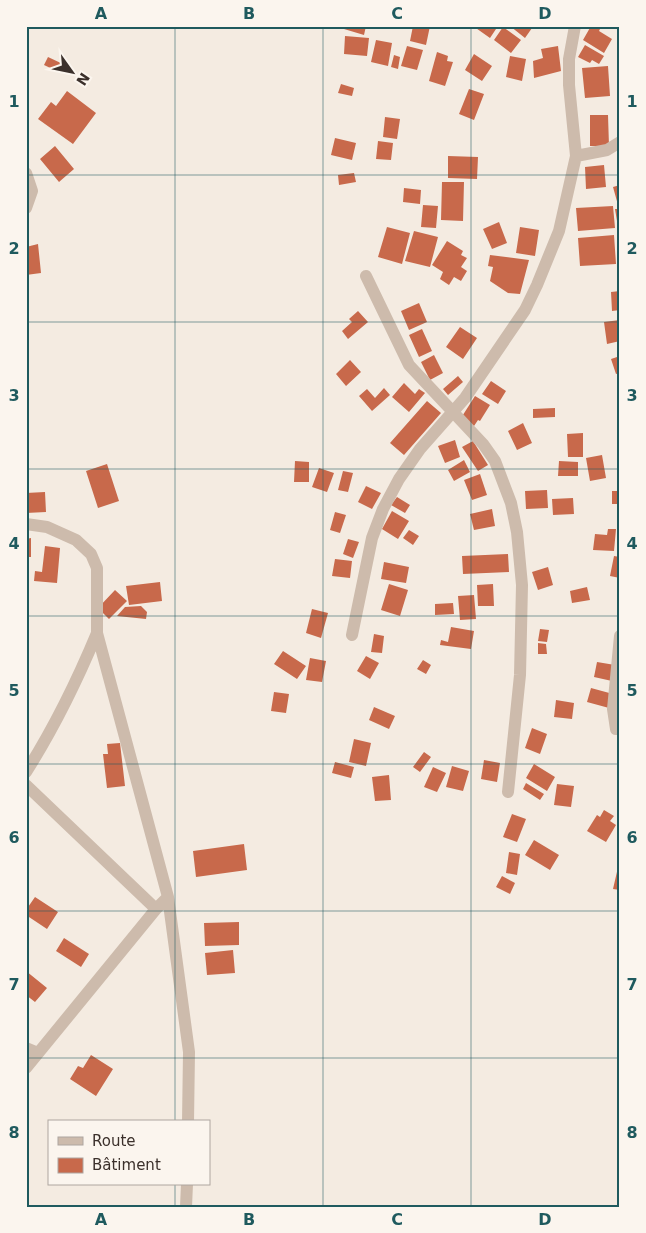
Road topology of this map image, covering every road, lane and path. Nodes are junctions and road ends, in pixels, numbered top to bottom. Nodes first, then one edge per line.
1 (575, 26) edge
2 (620, 142) edge
3 (576, 156) junction
4 (26, 173) edge
5 (26, 208) edge
6 (366, 276) dead end
7 (453, 412) junction
8 (26, 524) edge
9 (97, 633) junction
10 (352, 635) dead end
11 (620, 636) edge
12 (620, 728) edge
13 (26, 772) edge
14 (26, 785) edge
15 (508, 792) dead end
16 (168, 896) junction
17 (156, 908) junction
18 (32, 1051) edge
19 (26, 1068) edge
20 (188, 1120) edge
21 (186, 1186) edge
22 (186, 1207) edge

1 - 3 street
2 - 3 street
3 - 7 street
4 - 5 street
6 - 7 street
7 - 10 street
7 - 15 street
8 - 9 street
9 - 13 street
9 - 16 street
11 - 12 street
14 - 17 street
16 - 17 street
16 - 20 street
17 - 18 street
18 - 19 street
21 - 22 street

